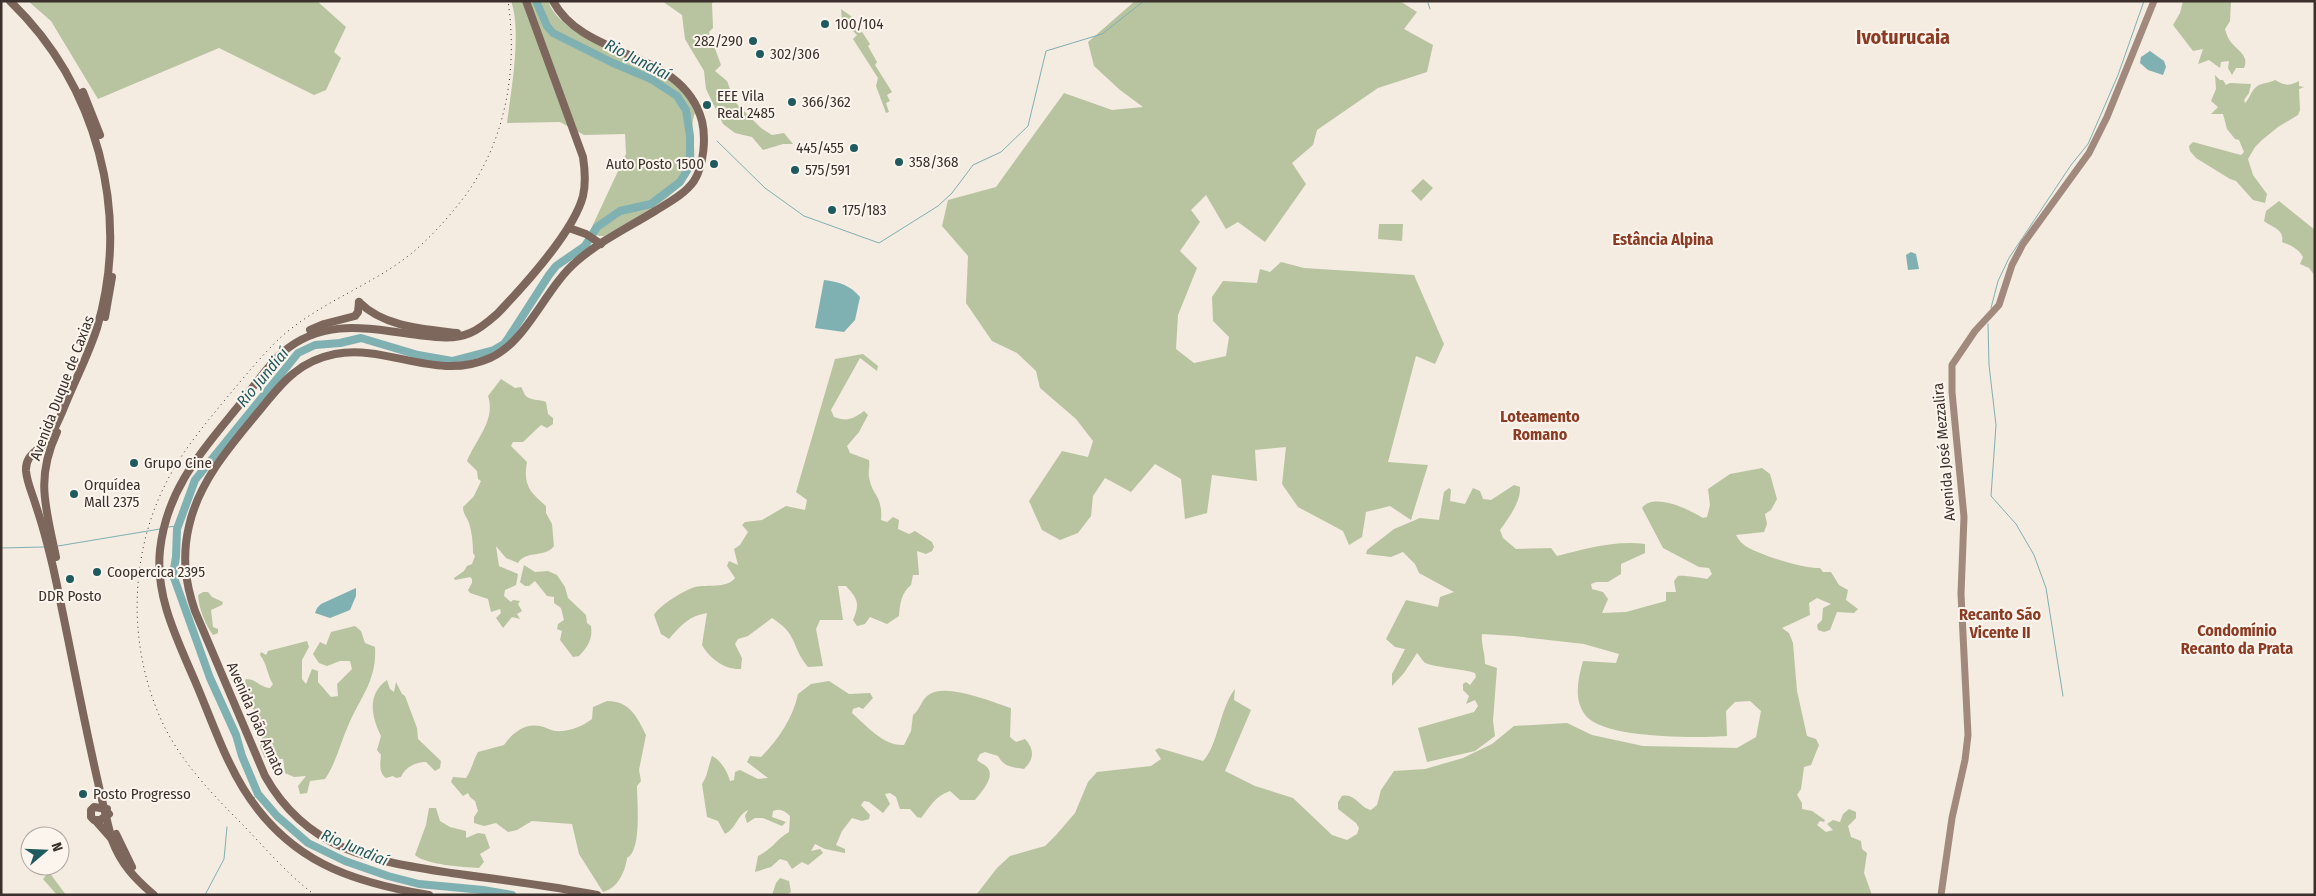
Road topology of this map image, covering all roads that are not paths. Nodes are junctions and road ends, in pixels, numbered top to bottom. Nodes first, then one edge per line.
1 (10, 1) edge
2 (17, 1) edge
3 (526, 1) edge
4 (553, 1) edge
5 (2154, 1) edge
6 (569, 228) junction
7 (599, 242) junction
8 (468, 334) junction
9 (284, 352) junction
10 (33, 452) junction
11 (47, 456) junction
12 (44, 474) junction
13 (27, 476) junction
14 (101, 792) junction
15 (94, 807) junction
16 (107, 811) junction
17 (96, 821) junction
18 (112, 840) junction
19 (145, 887) junction
20 (154, 895) edge
21 (429, 895) edge
22 (597, 895) edge
23 (1941, 895) edge

1 - 10 main road, Avenida Duque de Caxias
2 - 11 main road, Avenida Duque de Caxias
3 - 6 main road
4 - 7 main road, Avenida João Amato
5 - 23 main road, Avenida José Mezzalira
6 - 7 main road
6 - 8 main road
7 - 22 main road, Avenida João Amato
8 - 9 main road
8 - 9 main road
9 - 21 main road
10 - 11 main road
10 - 13 main road
11 - 12 main road, Avenida Duque de Caxias
12 - 13 main road
12 - 16 main road, Avenida Duque de Caxias
13 - 14 main road, Avenida Duque de Caxias
14 - 15 main road
14 - 16 main road, Avenida Duque de Caxias
15 - 16 main road
15 - 17 main road
16 - 17 main road
16 - 18 main road, Avenida Duque de Caxias
16 - 19 main road, Avenida Duque de Caxias
17 - 18 main road
18 - 19 main road, Avenida Duque de Caxias
19 - 20 main road, Avenida Duque de Caxias

